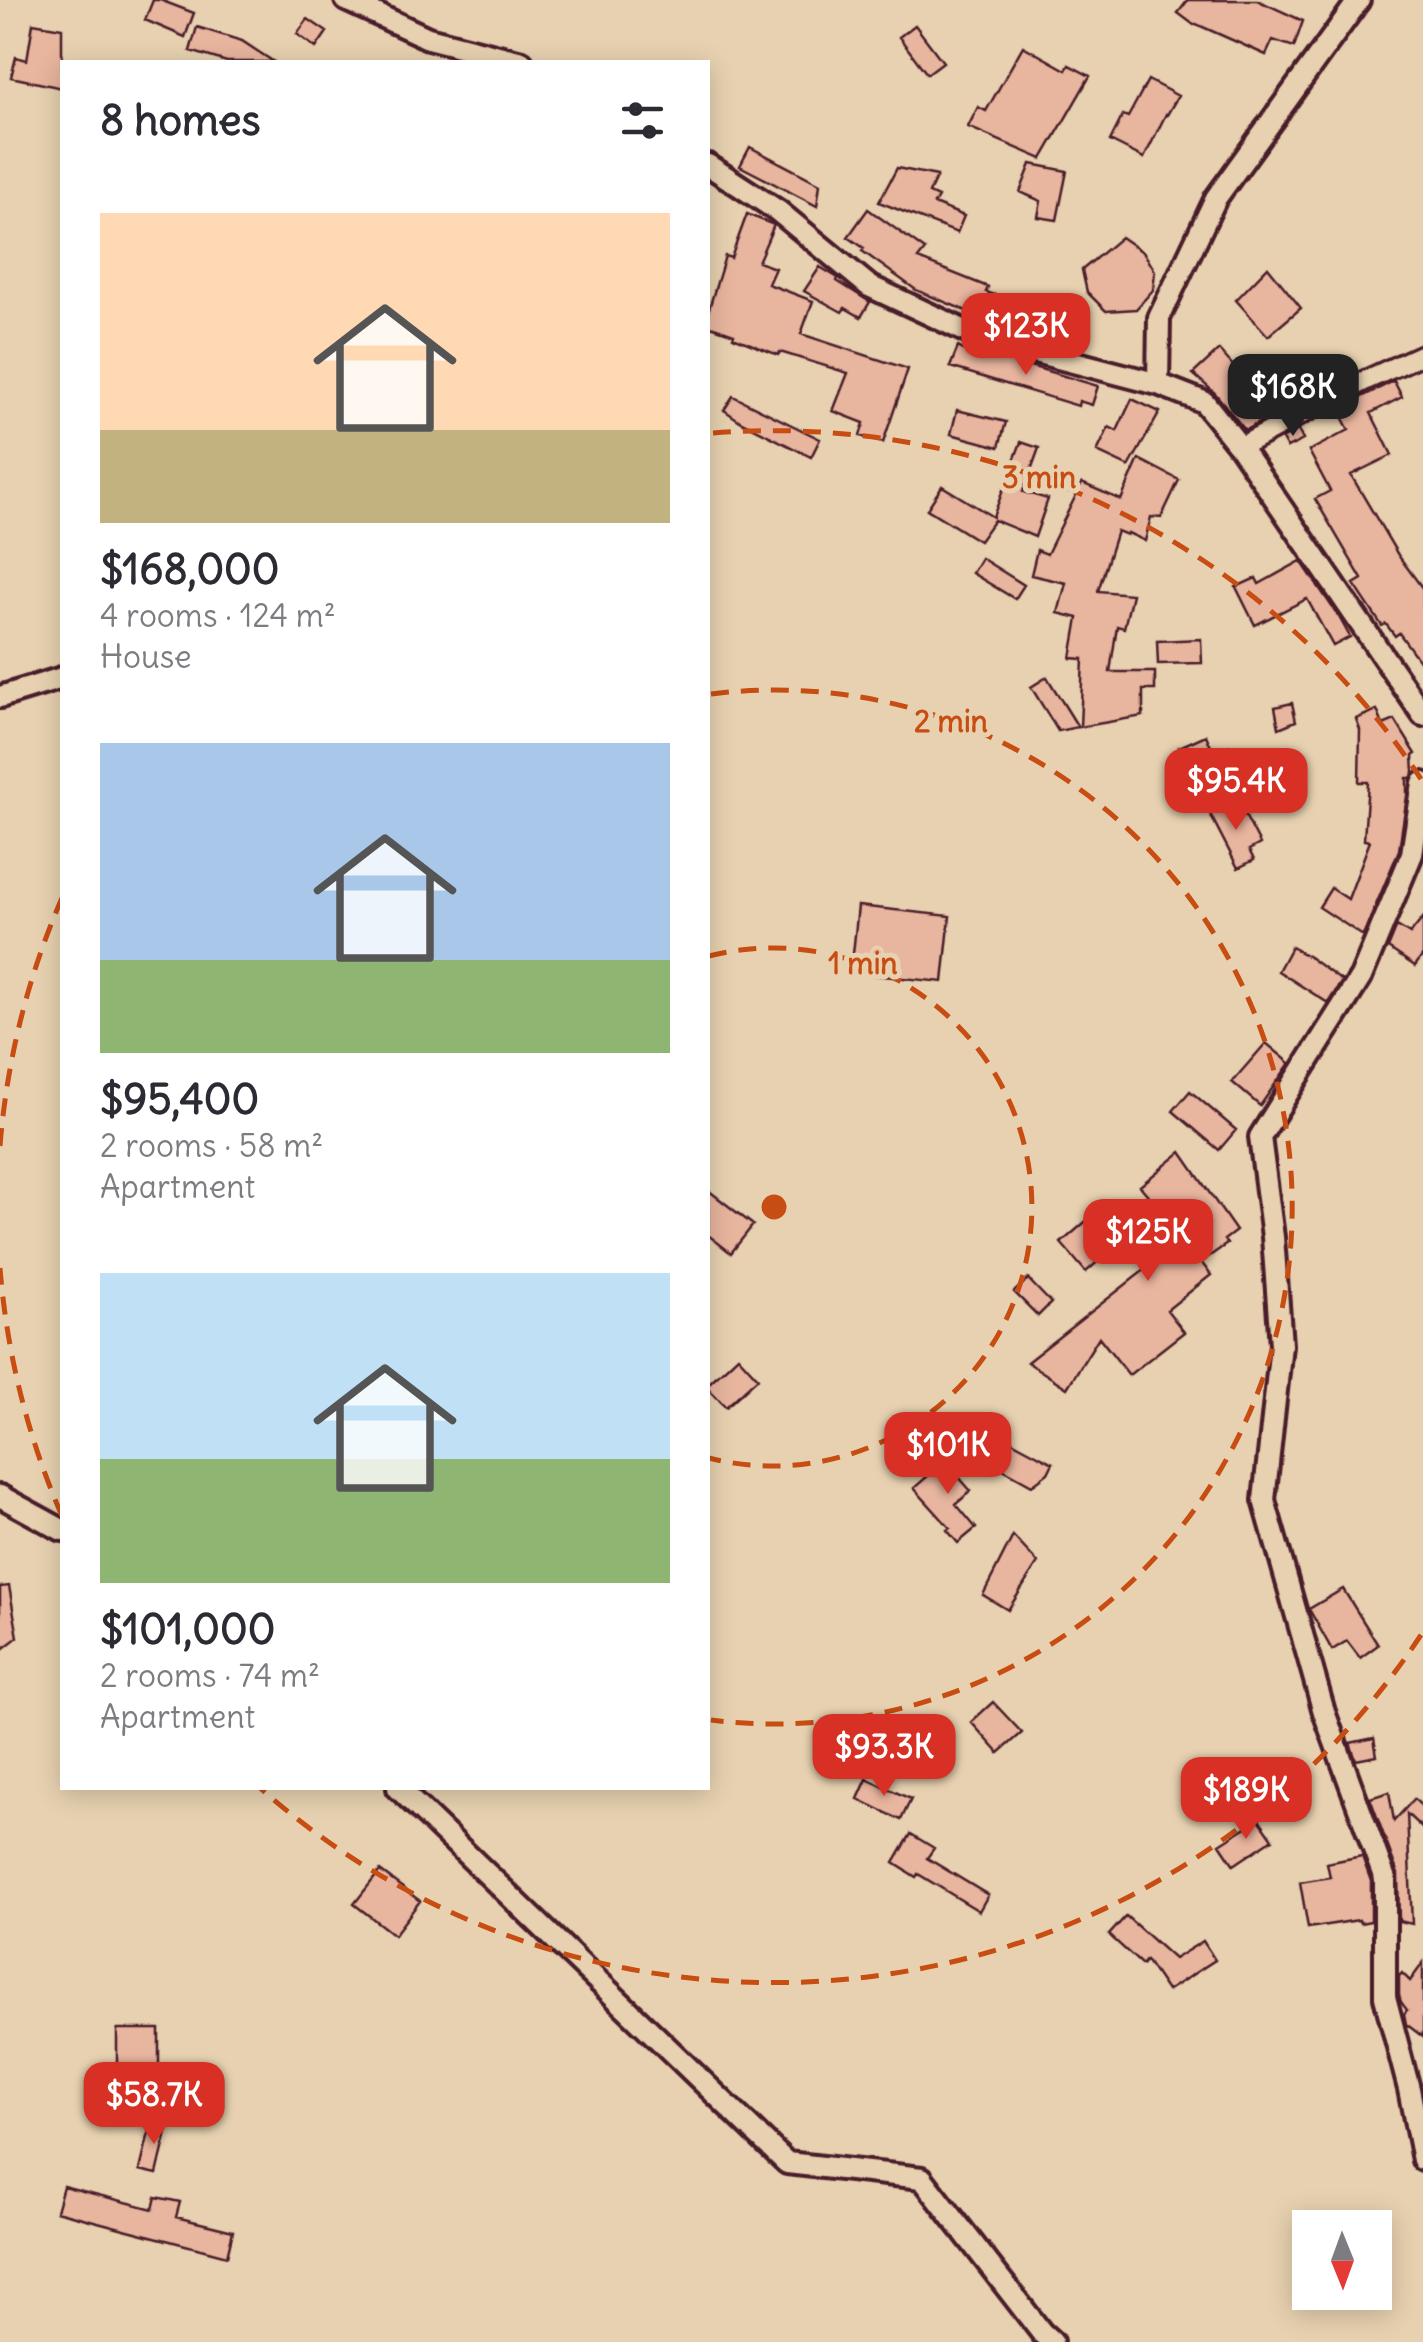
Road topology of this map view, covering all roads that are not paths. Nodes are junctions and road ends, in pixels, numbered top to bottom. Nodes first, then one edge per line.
1 (346, 0) edge
2 (1358, 0) edge
3 (514, 60) edge
4 (710, 166) edge
5 (1423, 354) edge
6 (1158, 384) junction
7 (1240, 447) junction
8 (60, 679) edge
9 (0, 697) edge
10 (1423, 715) edge
11 (1423, 783) edge
12 (0, 1496) edge
13 (60, 1529) edge
14 (400, 1790) edge
15 (1423, 2160) edge
16 (1052, 2342) edge

1 - 3 street
2 - 6 street
4 - 6 street
5 - 7 street
6 - 7 street
7 - 10 street
8 - 9 street
11 - 15 street
12 - 13 street
14 - 16 street

